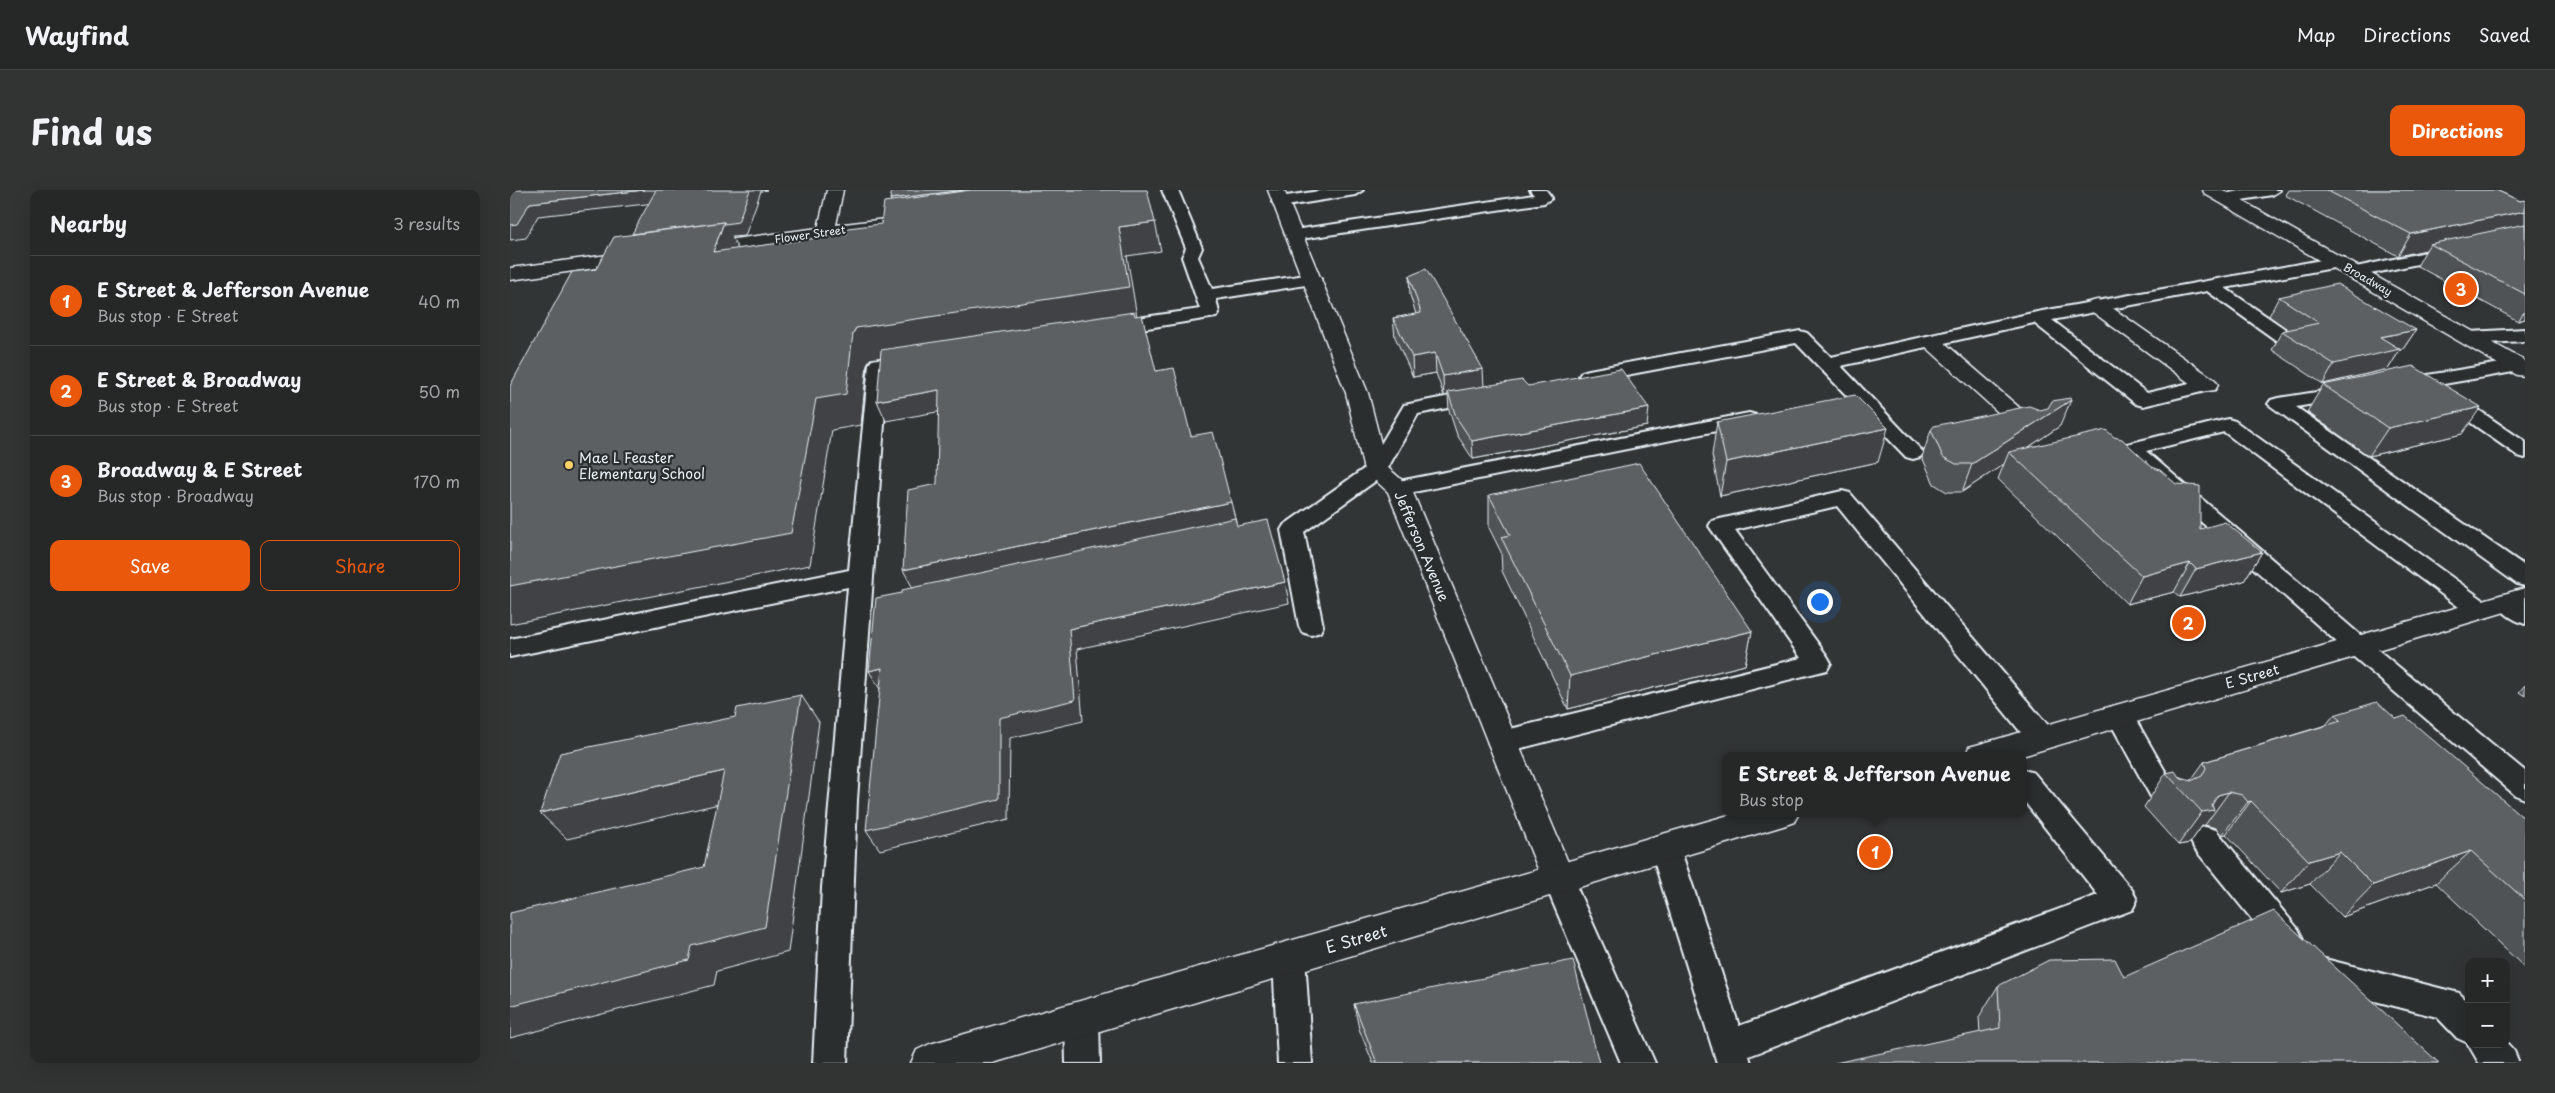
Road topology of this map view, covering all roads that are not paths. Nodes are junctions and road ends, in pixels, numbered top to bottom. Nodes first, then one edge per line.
1 (835, 190) edge
2 (1170, 190) edge
3 (1355, 190) edge
4 (1538, 190) edge
5 (2272, 190) edge
6 (2218, 194) edge
7 (1278, 196) edge
8 (904, 221) edge
9 (826, 232) junction
10 (1294, 234) junction
11 (2469, 248) edge
12 (679, 251) edge
13 (660, 254) edge
14 (2338, 262) junction
15 (2356, 272) junction
16 (511, 275) edge
17 (1312, 279) junction
18 (2210, 285) junction
19 (1204, 295) junction
20 (2097, 306) junction
21 (2037, 317) junction
22 (1093, 331) edge
23 (2525, 335) edge
24 (2284, 337) dead end
25 (2469, 338) junction
26 (1932, 342) junction
27 (937, 355) edge
28 (1829, 363) junction
29 (2522, 368) edge
30 (1566, 380) edge
31 (2424, 381) junction
32 (2206, 385) joint
33 (1498, 393) edge
34 (1770, 415) edge
35 (2029, 428) edge
36 (2525, 452) edge
37 (1914, 453) dead end
38 (1376, 470) junction
39 (1399, 488) junction
40 (861, 576) junction
41 (2525, 578) edge
42 (2519, 605) edge
43 (2480, 610) junction
44 (1311, 626) dead end
45 (2357, 646) junction
46 (510, 648) edge
47 (2119, 715) junction
48 (2042, 738) junction
49 (1502, 742) junction
50 (2000, 752) edge
51 (2027, 785) edge
52 (2525, 787) edge
53 (2167, 800) dead end
54 (1770, 817) edge
55 (2205, 839) edge
56 (1665, 848) junction
57 (1558, 879) junction
58 (1289, 958) junction
59 (1082, 1018) junction
60 (2465, 1023) edge
61 (2489, 1048) edge
62 (1732, 1055) edge
63 (830, 1063) edge
64 (930, 1063) edge
65 (1083, 1063) edge
66 (1295, 1063) edge
67 (1638, 1063) edge
68 (2502, 1063) edge

1 - 9 street
2 - 19 lane
3 - 7 lane
4 - 10 lane
5 - 6 lane
6 - 14 street, Broadway
7 - 10 street
8 - 9 street, Flower Street
9 - 12 street, Flower Street
10 - 17 street
11 - 15 lane
13 - 16 street
14 - 15 street, Broadway
14 - 18 lane
15 - 25 street, Broadway
17 - 19 lane
17 - 38 street
18 - 20 lane
18 - 24 lane
19 - 22 lane
20 - 21 lane
20 - 32 street
21 - 26 lane
21 - 32 lane
23 - 25 lane
25 - 29 street, Broadway
26 - 28 lane
26 - 35 street
27 - 40 lane
28 - 30 lane
28 - 37 lane
29 - 31 lane
31 - 36 lane
31 - 41 lane
33 - 38 lane
34 - 39 lane
38 - 39 street, Jefferson Avenue
38 - 44 lane
39 - 49 street, Jefferson Avenue
40 - 46 lane
40 - 63 lane
42 - 43 street, E Street
43 - 45 street, E Street
43 - 45 lane
45 - 47 street, E Street
45 - 52 lane
47 - 48 street, E Street
47 - 53 lane
48 - 49 lane
48 - 50 street, E Street
49 - 57 street, Jefferson Avenue
51 - 62 lane
54 - 56 street, E Street
55 - 60 lane
56 - 57 street, E Street
56 - 62 lane
57 - 58 street, E Street
57 - 67 lane
58 - 59 street, E Street
58 - 66 lane
59 - 64 street, E Street
59 - 65 lane
61 - 68 lane

